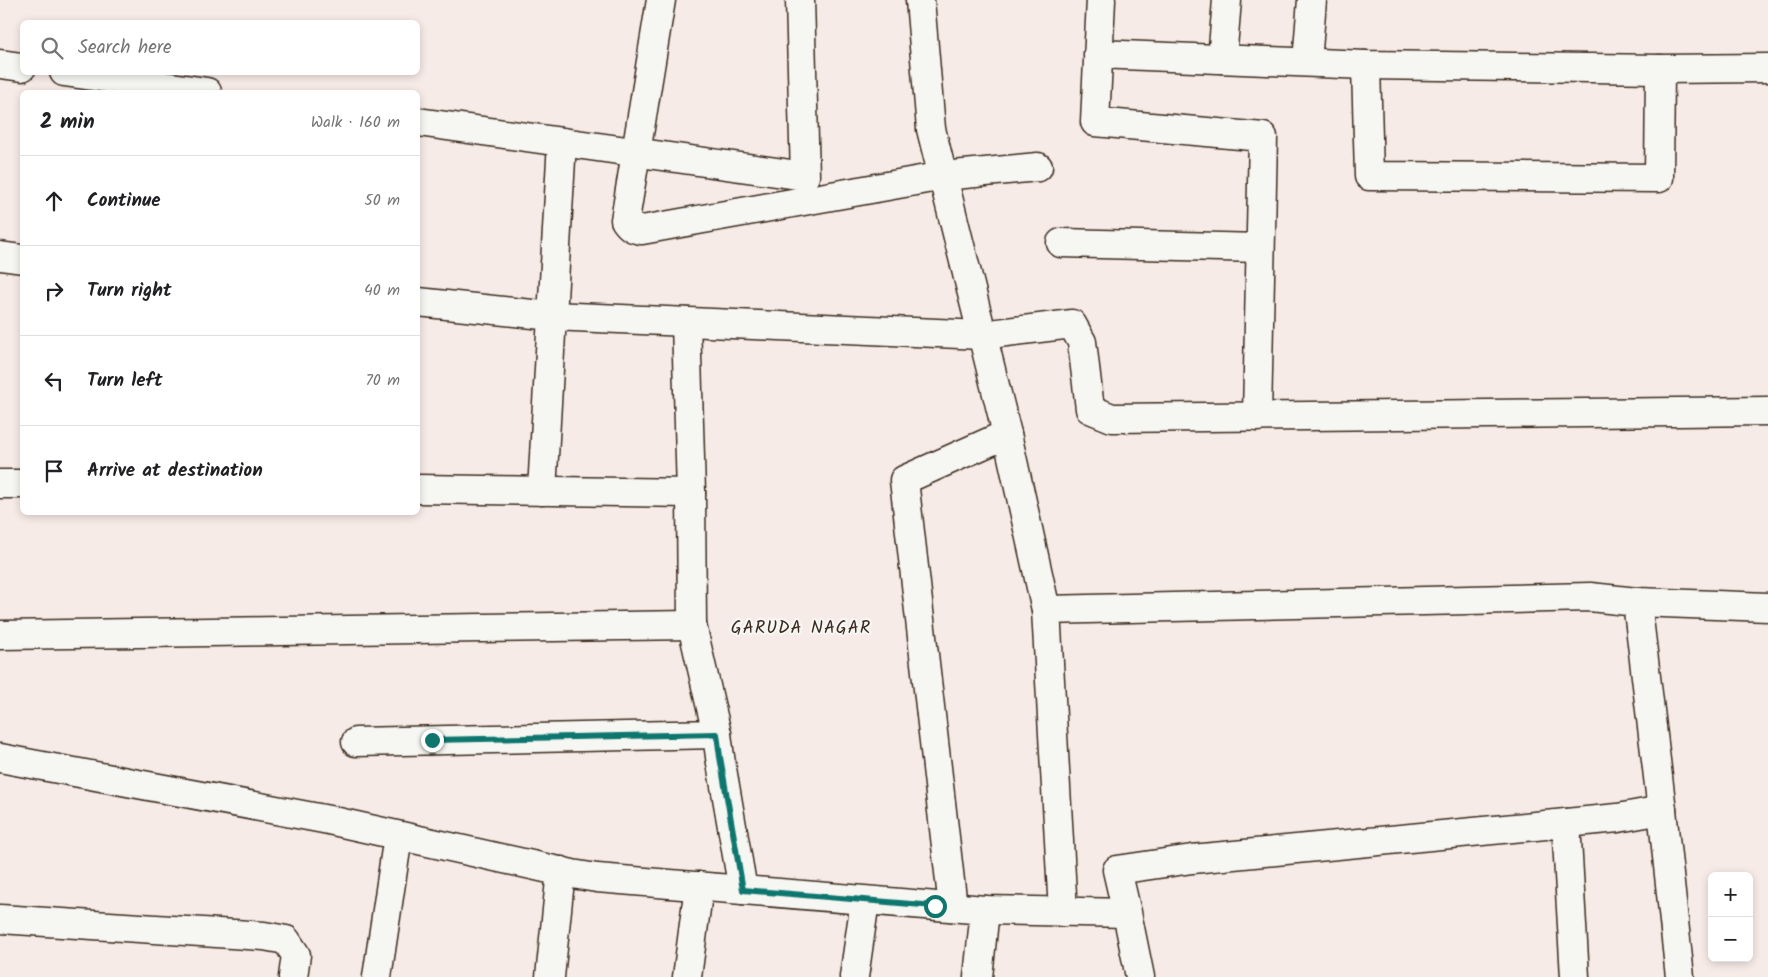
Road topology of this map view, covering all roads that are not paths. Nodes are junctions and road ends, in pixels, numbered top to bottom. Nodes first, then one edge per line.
1 (661, 0) edge
2 (800, 0) edge
3 (920, 0) edge
4 (1101, 0) edge
5 (1228, 0) edge
6 (1312, 0) edge
7 (1098, 54) junction
8 (1222, 59) junction
9 (1307, 62) junction
10 (0, 64) edge
11 (1366, 65) junction
12 (20, 67) edge
13 (1768, 68) edge
14 (1660, 69) junction
15 (85, 75) edge
16 (193, 90) edge
17 (420, 122) edge
18 (562, 142) junction
19 (636, 152) junction
20 (1038, 167) dead end
21 (943, 176) junction
22 (1061, 243) dead end
23 (1260, 248) junction
24 (0, 256) edge
25 (20, 259) edge
26 (420, 302) edge
27 (552, 316) junction
28 (686, 322) junction
29 (982, 335) junction
30 (1768, 411) edge
31 (1257, 417) junction
32 (1007, 434) junction
33 (0, 484) edge
34 (20, 484) edge
35 (420, 489) edge
36 (542, 491) junction
37 (692, 493) junction
38 (1637, 602) junction
39 (1768, 607) edge
40 (1046, 610) junction
41 (692, 625) junction
42 (0, 634) edge
43 (717, 734) junction
44 (356, 742) dead end
45 (0, 758) edge
46 (1662, 810) junction
47 (1566, 823) junction
48 (398, 836) junction
49 (561, 871) junction
50 (699, 886) junction
51 (743, 890) junction
52 (865, 901) junction
53 (953, 907) junction
54 (985, 910) junction
55 (1063, 912) junction
56 (1128, 913) junction
57 (0, 919) edge
58 (293, 977) edge
59 (377, 977) edge
60 (550, 977) edge
61 (687, 977) edge
62 (854, 977) edge
63 (978, 977) edge
64 (1140, 977) edge
65 (1575, 977) edge
66 (1680, 977) edge

1 - 19 street
2 - 19 street
3 - 21 street
4 - 7 street
5 - 8 street
6 - 9 street
7 - 8 street
7 - 23 street
8 - 9 street
9 - 11 street
10 - 12 street
11 - 14 street
11 - 14 street
13 - 14 street
15 - 16 street
17 - 18 street
18 - 19 street
18 - 27 street
19 - 21 street
20 - 21 street
21 - 29 street
22 - 23 street
23 - 31 street
24 - 25 street
26 - 27 street
27 - 28 street
27 - 36 street
28 - 29 street
28 - 37 street
29 - 31 street
29 - 32 street
30 - 31 street
32 - 40 street
32 - 53 street
33 - 34 street
35 - 36 street
36 - 37 street
37 - 41 street
38 - 39 street
38 - 40 street
38 - 46 street
40 - 55 street
41 - 42 street
41 - 43 street
43 - 44 street
43 - 51 street
45 - 48 street
46 - 47 street
46 - 66 street
47 - 56 street
47 - 65 street
48 - 49 street
48 - 59 street
49 - 50 street
49 - 60 street
50 - 51 street
50 - 61 street
51 - 52 street
52 - 53 street
52 - 62 street
53 - 54 street
54 - 55 street
54 - 63 street
55 - 56 street
56 - 64 street
57 - 58 street

